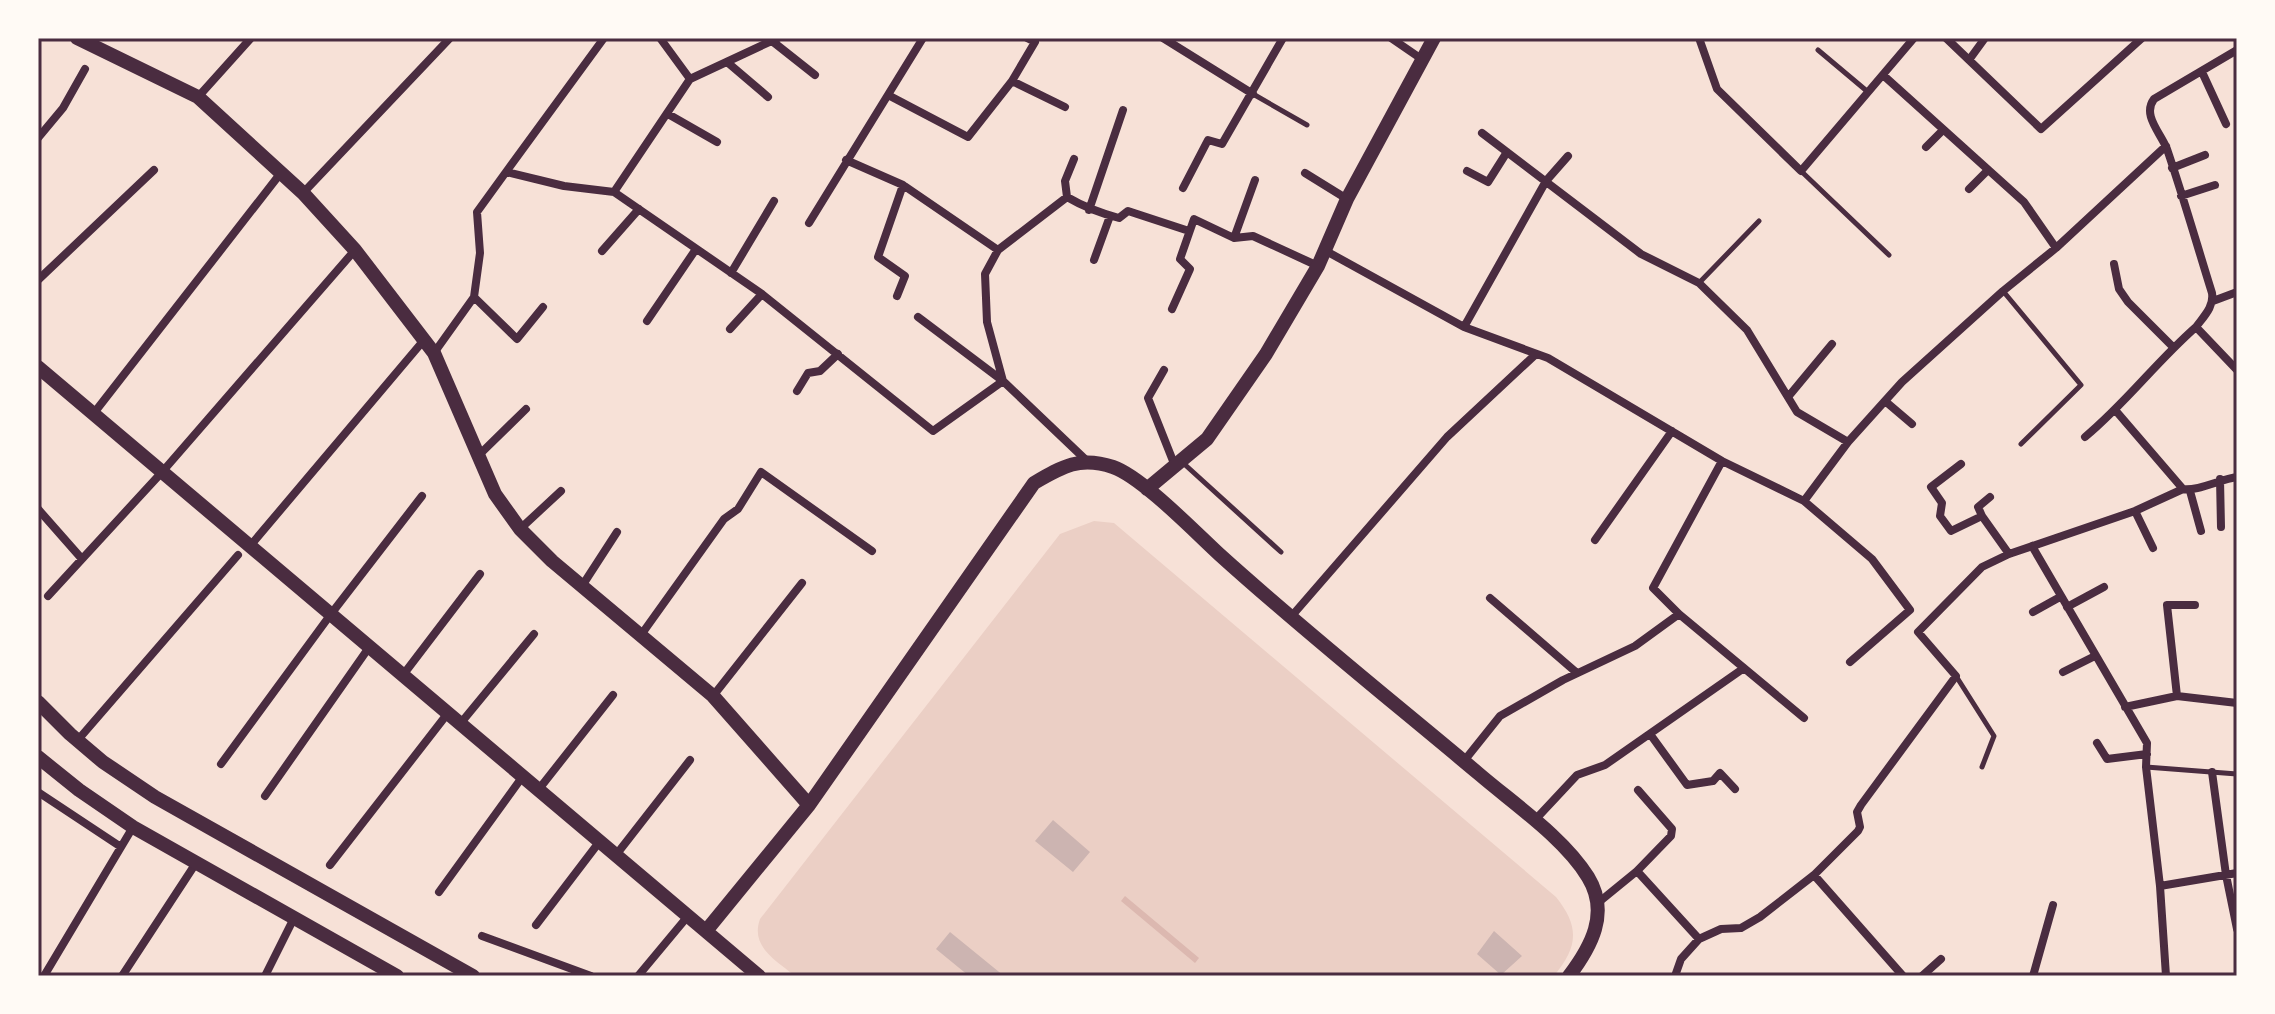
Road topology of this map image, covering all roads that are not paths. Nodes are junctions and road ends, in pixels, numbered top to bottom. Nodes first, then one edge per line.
1 (77, 38) edge
2 (251, 38) edge
3 (450, 38) edge
4 (604, 38) edge
5 (660, 38) edge
6 (923, 38) edge
7 (1027, 38) edge
8 (1163, 38) edge
9 (1283, 38) edge
10 (1391, 38) edge
11 (1434, 38) edge
12 (1699, 38) edge
13 (1914, 38) edge
14 (1946, 38) edge
15 (1985, 38) edge
16 (2137, 39) edge
17 (775, 40) edge
18 (1818, 50) dead end
19 (2237, 50) edge
20 (1423, 60) junction
21 (1969, 60) junction
22 (727, 62) junction
23 (85, 69) dead end
24 (2202, 72) junction
25 (815, 75) dead end
26 (1883, 75) junction
27 (690, 79) junction
28 (1012, 81) junction
29 (1868, 92) junction
30 (1253, 94) junction
31 (888, 95) junction
32 (198, 97) junction
33 (768, 97) dead end
34 (1065, 107) dead end
35 (1123, 110) dead end
36 (668, 114) junction
37 (2226, 124) dead end
38 (1307, 125) dead end
39 (1943, 130) junction
40 (1482, 133) dead end
41 (38, 138) edge
42 (717, 142) dead end
43 (2166, 146) junction
44 (1926, 147) dead end
45 (1507, 152) junction
46 (2205, 155) dead end
47 (1568, 156) dead end
48 (1074, 159) dead end
49 (846, 160) junction
50 (2172, 168) junction
51 (154, 170) dead end
52 (1988, 170) junction
53 (1467, 171) dead end
54 (1801, 171) junction
55 (506, 172) junction
56 (1305, 173) dead end
57 (280, 174) junction
58 (1255, 180) dead end
59 (1546, 181) junction
60 (903, 185) junction
61 (2215, 185) dead end
62 (1183, 188) dead end
63 (1969, 189) dead end
64 (614, 192) junction
65 (303, 193) junction
66 (2181, 196) junction
67 (1067, 197) junction
68 (1347, 199) junction
69 (774, 201) dead end
70 (639, 209) junction
71 (1089, 210) junction
72 (1110, 216) junction
73 (1759, 221) dead end
74 (809, 223) dead end
75 (1189, 231) junction
76 (1234, 238) junction
77 (2056, 248) junction
78 (696, 249) junction
79 (355, 250) junction
80 (998, 250) junction
81 (602, 251) dead end
82 (1326, 251) junction
83 (1889, 255) dead end
84 (1094, 260) dead end
85 (2114, 264) dead end
86 (1318, 266) junction
87 (731, 273) junction
88 (38, 280) edge
89 (1699, 283) junction
90 (2003, 291) junction
91 (2237, 292) edge
92 (762, 294) junction
93 (897, 296) dead end
94 (474, 297) junction
95 (2213, 301) junction
96 (543, 307) dead end
97 (1172, 309) dead end
98 (918, 317) dead end
99 (647, 321) dead end
100 (1464, 327) junction
101 (2196, 327) junction
102 (730, 329) dead end
103 (424, 340) junction
104 (1832, 344) dead end
105 (2173, 347) junction
106 (434, 353) junction
107 (838, 354) junction
108 (1536, 354) junction
109 (38, 367) edge
110 (1164, 370) dead end
111 (2237, 370) edge
112 (1003, 381) junction
113 (797, 391) dead end
114 (1788, 397) junction
115 (1885, 401) junction
116 (526, 409) dead end
117 (2116, 411) junction
118 (94, 413) junction
119 (1912, 424) dead end
120 (1672, 431) junction
121 (2085, 437) dead end
122 (1848, 442) junction
123 (2021, 444) dead end
124 (477, 456) junction
125 (1088, 461) junction
126 (1722, 461) junction
127 (1178, 464) junction
128 (1961, 464) dead end
129 (163, 471) junction
130 (2237, 477) edge
131 (2220, 479) junction
132 (1147, 489) junction
133 (2186, 490) junction
134 (561, 491) dead end
135 (422, 496) dead end
136 (1990, 497) dead end
137 (1804, 501) junction
138 (38, 509) edge
139 (2135, 511) junction
140 (1982, 516) junction
141 (2221, 527) dead end
142 (520, 529) junction
143 (2201, 531) dead end
144 (617, 532) dead end
145 (1595, 540) dead end
146 (2032, 546) junction
147 (2153, 548) dead end
148 (244, 550) junction
149 (872, 551) dead end
150 (1281, 552) dead end
151 (2009, 554) junction
152 (82, 559) junction
153 (480, 574) dead end
154 (802, 583) dead end
155 (582, 586) junction
156 (2104, 587) dead end
157 (48, 596) dead end
158 (2060, 597) junction
159 (1490, 598) dead end
160 (2195, 605) dead end
161 (2067, 607) junction
162 (2033, 612) dead end
163 (331, 614) junction
164 (1679, 614) junction
165 (1290, 618) junction
166 (534, 634) dead end
167 (641, 635) junction
168 (370, 646) junction
169 (2095, 656) junction
170 (1850, 662) dead end
171 (1744, 668) junction
172 (2063, 672) dead end
173 (1577, 673) junction
174 (403, 675) junction
175 (1956, 676) junction
176 (613, 695) dead end
177 (713, 696) junction
178 (2177, 696) junction
179 (38, 702) edge
180 (2237, 703) edge
181 (2125, 707) junction
182 (448, 713) junction
183 (1804, 718) dead end
184 (460, 724) junction
185 (1650, 734) junction
186 (77, 741) junction
187 (2097, 743) dead end
188 (2147, 754) junction
189 (690, 760) dead end
190 (1464, 761) junction
191 (39, 763) edge
192 (221, 764) dead end
193 (1982, 767) dead end
194 (2146, 767) junction
195 (2212, 772) junction
196 (2237, 774) edge
197 (523, 776) junction
198 (539, 789) junction
199 (1735, 789) dead end
200 (1638, 790) dead end
201 (38, 792) edge
202 (265, 796) dead end
203 (809, 805) junction
204 (1534, 821) junction
205 (133, 827) junction
206 (600, 841) junction
207 (121, 847) junction
208 (616, 855) junction
209 (196, 863) junction
210 (330, 865) dead end
211 (1637, 871) junction
212 (2237, 873) edge
213 (1814, 875) junction
214 (2226, 875) junction
215 (2160, 886) junction
216 (439, 892) dead end
217 (1599, 902) junction
218 (2053, 905) dead end
219 (688, 916) junction
220 (294, 918) junction
221 (536, 925) dead end
222 (2237, 929) edge
223 (706, 931) junction
224 (482, 936) dead end
225 (1699, 939) junction
226 (1941, 959) dead end
227 (44, 976) edge
228 (122, 976) edge
229 (265, 976) edge
230 (397, 976) edge
231 (473, 976) edge
232 (591, 976) edge
233 (638, 976) edge
234 (759, 976) edge
235 (1569, 976) edge
236 (1675, 976) edge
237 (1903, 976) edge
238 (1922, 976) edge
239 (2033, 976) edge
240 (2166, 976) edge

1 - 32 street
2 - 32 street
3 - 65 street
4 - 55 street
5 - 27 street
6 - 31 street
7 - 28 street
8 - 30 street
9 - 30 street
10 - 20 street
11 - 20 street
12 - 54 street
13 - 26 street
14 - 21 street
15 - 21 street
16 - 21 street
17 - 22 street
17 - 25 street
18 - 29 lane
19 - 24 street
20 - 68 street
22 - 27 street
22 - 33 street
23 - 41 street
24 - 37 street
24 - 43 street
26 - 29 street
26 - 39 street
27 - 36 street
28 - 31 street
28 - 34 street
29 - 54 street
30 - 38 lane
30 - 62 street
31 - 49 street
32 - 57 street
35 - 71 street
36 - 42 street
36 - 64 street
39 - 44 street
39 - 52 street
40 - 45 street
43 - 50 street
43 - 77 street
45 - 53 street
45 - 59 street
46 - 50 street
47 - 59 street
48 - 67 street
49 - 60 street
49 - 74 street
50 - 66 street
51 - 88 street
52 - 63 street
52 - 77 street
54 - 83 lane
55 - 64 street
55 - 94 street
56 - 68 street
57 - 65 street
57 - 118 street
58 - 76 street
59 - 89 street
59 - 100 street
60 - 80 street
60 - 93 street
61 - 66 street
64 - 70 street
65 - 79 street
66 - 95 street
67 - 71 street
67 - 80 street
68 - 82 street
69 - 87 street
70 - 78 street
70 - 81 street
71 - 72 street
72 - 75 street
72 - 84 street
73 - 89 lane
75 - 76 street
75 - 97 street
76 - 86 street
77 - 90 street
78 - 87 street
78 - 99 street
79 - 103 street
79 - 129 street
80 - 112 street
82 - 86 street
82 - 100 street
85 - 105 street
86 - 127 street
87 - 92 street
89 - 114 street
90 - 115 street
90 - 123 lane
91 - 95 street
92 - 102 street
92 - 107 street
94 - 96 street
94 - 106 street
95 - 101 street
98 - 112 street
100 - 108 street
101 - 105 street
101 - 111 street
103 - 106 street
103 - 148 street
104 - 114 street
105 - 117 street
106 - 124 street
107 - 112 street
107 - 113 street
108 - 120 street
108 - 165 street
109 - 118 street
110 - 127 street
112 - 125 street
114 - 122 street
115 - 119 street
115 - 122 street
116 - 124 street
117 - 121 street
117 - 133 street
118 - 129 street
120 - 126 street
120 - 145 street
122 - 137 street
124 - 142 street
125 - 132 street
125 - 203 street
126 - 137 street
126 - 164 street
127 - 132 street
127 - 150 lane
128 - 140 street
129 - 148 street
129 - 152 street
130 - 131 street
131 - 133 street
131 - 141 street
132 - 165 street
133 - 139 street
133 - 143 street
134 - 142 street
135 - 163 street
136 - 140 street
137 - 170 street
138 - 152 street
139 - 146 street
139 - 147 street
140 - 151 street
142 - 155 street
144 - 155 street
146 - 151 street
146 - 158 street
148 - 163 street
148 - 186 street
149 - 167 street
151 - 175 street
152 - 157 street
153 - 174 street
154 - 177 street
155 - 167 street
156 - 161 street
158 - 161 street
158 - 162 street
159 - 173 street
160 - 178 street
161 - 169 street
163 - 168 street
163 - 192 street
164 - 171 street
164 - 173 street
165 - 190 street
166 - 184 street
167 - 177 street
168 - 174 street
168 - 202 street
169 - 172 street
169 - 181 street
171 - 183 street
171 - 185 street
173 - 190 street
174 - 182 street
175 - 193 lane
175 - 213 street
176 - 198 street
177 - 203 street
178 - 180 street
178 - 181 street
179 - 186 street
181 - 188 street
182 - 184 street
182 - 210 street
184 - 197 street
185 - 199 street
185 - 204 street
186 - 231 street
187 - 188 street
188 - 194 street
189 - 208 street
190 - 204 street
191 - 205 street
194 - 195 lane
194 - 215 street
195 - 196 lane
195 - 214 street
197 - 198 street
197 - 216 street
198 - 206 street
200 - 211 street
201 - 207 street
203 - 223 street
204 - 217 street
205 - 207 street
205 - 209 street
206 - 208 street
206 - 221 street
207 - 227 street
208 - 219 street
209 - 220 street
209 - 228 street
211 - 217 street
211 - 225 street
212 - 214 street
213 - 225 street
213 - 237 street
214 - 215 street
214 - 222 street
215 - 240 street
217 - 235 street
218 - 239 street
219 - 223 street
219 - 233 street
220 - 229 street
220 - 230 street
223 - 234 street
224 - 232 street
225 - 236 street
226 - 238 street

